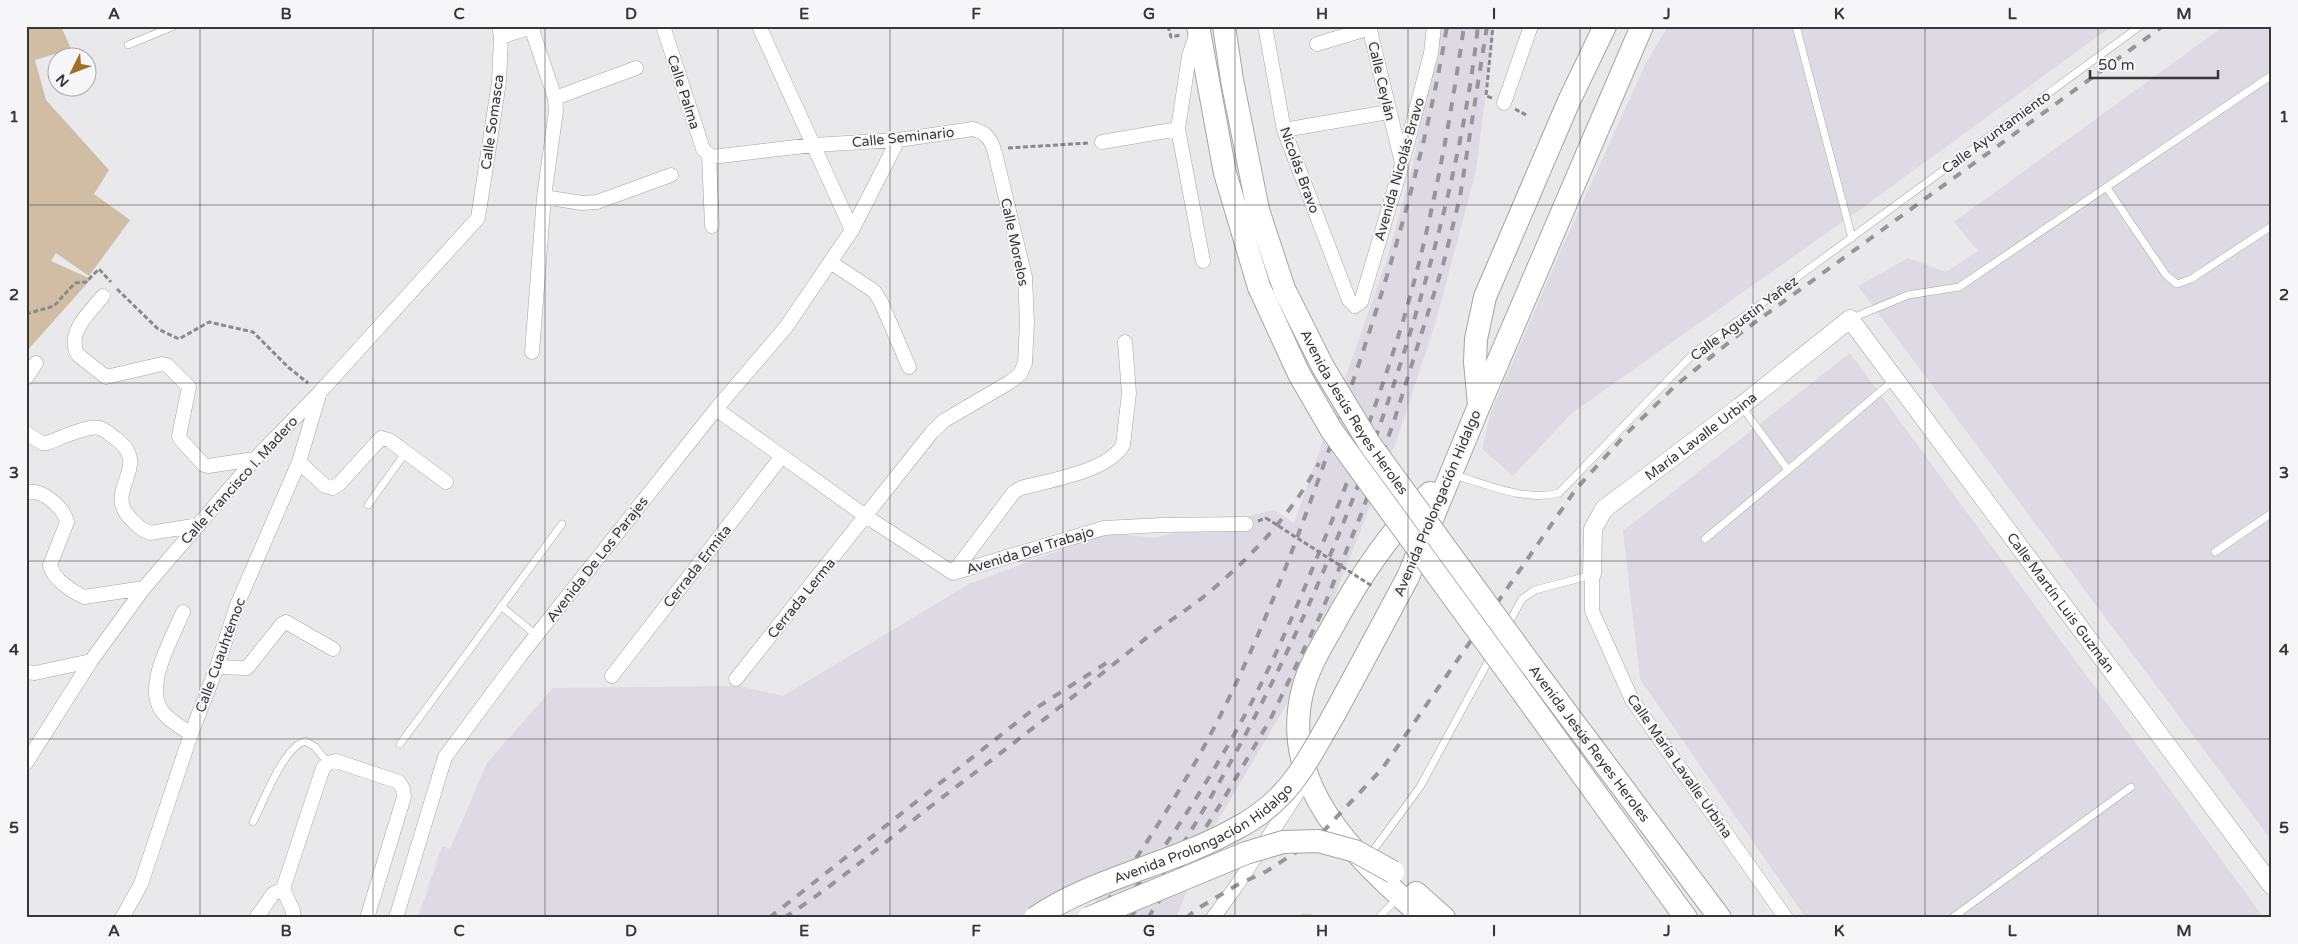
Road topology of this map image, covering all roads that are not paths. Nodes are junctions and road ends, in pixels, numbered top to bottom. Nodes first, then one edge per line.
1 (174, 26) edge
2 (662, 26) edge
3 (760, 26) edge
4 (1224, 26) edge
5 (1265, 26) edge
6 (1434, 26) edge
7 (1531, 26) edge
8 (1604, 26) edge
9 (1642, 26) edge
10 (1796, 26) edge
11 (2140, 26) edge
12 (532, 27) edge
13 (1370, 27) edge
14 (1198, 28) edge
15 (500, 32) edge
16 (1317, 44) dead end
17 (128, 45) dead end
18 (636, 68) dead end
19 (2272, 75) edge
20 (555, 98) junction
21 (1504, 103) dead end
22 (1388, 112) junction
23 (1178, 128) junction
24 (1284, 130) junction
25 (898, 140) junction
26 (1102, 142) road end
27 (991, 143) joint
28 (813, 145) junction
29 (709, 155) junction
30 (1402, 164) junction
31 (671, 175) dead end
32 (2107, 188) junction
33 (544, 198) junction
34 (478, 218) joint
35 (712, 226) dead end
36 (2272, 226) edge
37 (852, 230) junction
38 (1852, 238) junction
39 (830, 262) junction
40 (1203, 262) dead end
41 (103, 296) dead end
42 (1355, 306) joint
43 (1850, 319) junction
44 (1125, 342) dead end
45 (532, 352) dead end
46 (36, 364) dead end
47 (908, 367) dead end
48 (26, 378) edge
49 (1896, 379) junction
50 (320, 392) junction
51 (1479, 406) junction
52 (1742, 406) junction
53 (716, 409) junction
54 (26, 433) edge
55 (406, 452) junction
56 (782, 456) junction
57 (255, 459) junction
58 (299, 462) junction
59 (1788, 470) junction
60 (1451, 474) junction
61 (446, 482) dead end
62 (26, 493) edge
63 (368, 504) dead end
64 (2272, 513) edge
65 (867, 517) junction
66 (562, 524) dead end
67 (1246, 524) dead end
68 (199, 525) junction
69 (1705, 539) dead end
70 (2215, 552) dead end
71 (953, 573) junction
72 (1592, 574) junction
73 (144, 588) junction
74 (501, 606) junction
75 (183, 612) dead end
76 (536, 635) junction
77 (333, 649) dead end
78 (91, 661) junction
79 (217, 666) junction
80 (26, 672) edge
81 (612, 676) dead end
82 (736, 679) dead end
83 (44, 733) junction
84 (191, 734) junction
85 (26, 738) edge
86 (400, 744) dead end
87 (26, 763) edge
88 (328, 763) junction
89 (1308, 777) junction
90 (2131, 786) dead end
91 (253, 822) dead end
92 (1364, 863) junction
93 (2272, 886) edge
94 (283, 888) junction
95 (1400, 896) junction
96 (122, 918) edge
97 (256, 918) edge
98 (293, 918) edge
99 (367, 918) edge
100 (396, 918) edge
101 (1035, 918) edge
102 (1089, 918) edge
103 (1213, 918) edge
104 (1304, 918) edge
105 (1309, 918) edge
106 (1378, 918) edge
107 (1424, 918) edge
108 (1444, 918) edge
109 (1686, 918) edge
110 (1720, 918) edge
111 (1786, 918) edge
112 (1952, 918) edge

1 - 17 lane
2 - 29 street, Calle Palma
3 - 28 street
4 - 110 highway, Avenida Jesús Reyes Heroles, bridge
5 - 24 street, Nicolás Bravo
6 - 30 street, Avenida Nicolás Bravo
7 - 21 street
8 - 51 highway
9 - 51 highway, Avenida Prolongación Hidalgo
10 - 38 lane
11 - 38 lane, Calle Ayuntamiento
12 - 15 street
12 - 20 street
13 - 16 street
13 - 22 street, Calle Ceylán
14 - 23 street
14 - 109 highway, Avenida Jesús Reyes Heroles, bridge
15 - 34 street, Calle Somasca
18 - 20 street
19 - 32 lane
20 - 33 street
22 - 24 street
22 - 30 street, Calle Ceylán
23 - 26 street
23 - 40 street
24 - 42 street, Nicolás Bravo
25 - 27 street, Calle Seminario
25 - 28 street, Calle Seminario
25 - 37 street
27 - 65 street, Calle Morelos
28 - 29 street, Calle Seminario
28 - 37 street
29 - 35 street
30 - 42 street, Avenida Nicolás Bravo
31 - 33 street
32 - 36 lane
32 - 43 lane
33 - 45 street
34 - 50 street, Calle Francisco I. Madero
37 - 39 street, Avenida De Los Parajes
38 - 60 lane, Calle Agustín Yañez
39 - 47 street
39 - 53 street, Avenida De Los Parajes
41 - 57 street
43 - 49 street, Calle Martín Luis Guzmán
43 - 52 street, María Lavalle Urbina
44 - 71 street
46 - 48 street
49 - 59 lane
49 - 93 street, Calle Martín Luis Guzmán
50 - 57 street, Calle Francisco I. Madero
50 - 58 street, Calle Cuauhtémoc
51 - 60 highway, Avenida Prolongación Hidalgo
52 - 59 lane
52 - 72 street, María Lavalle Urbina
53 - 56 street, Avenida Del Trabajo
53 - 76 street, Avenida De Los Parajes
54 - 68 street
55 - 58 street
55 - 61 street
55 - 63 lane
56 - 65 street, Avenida Del Trabajo
56 - 81 street, Cerrada Ermita
57 - 68 street, Calle Francisco I. Madero
58 - 79 street, Calle Cuauhtémoc
59 - 69 lane
60 - 89 highway
60 - 101 highway, Avenida Prolongación Hidalgo, bridge
62 - 73 street
64 - 70 lane
65 - 71 street, Avenida Del Trabajo
65 - 82 street, Cerrada Lerma
66 - 74 lane
67 - 71 street, Avenida Del Trabajo
68 - 73 street, Calle Francisco I. Madero
72 - 92 lane
72 - 111 street, Calle María Lavalle Urbina
73 - 78 street, Calle Francisco I. Madero
74 - 76 lane
74 - 86 lane
75 - 84 street
76 - 100 street, Avenida De Los Parajes
77 - 79 street
78 - 80 street
78 - 83 street, Calle Francisco I. Madero
79 - 84 street, Calle Cuauhtémoc
83 - 85 street
83 - 87 street, Calle Francisco I. Madero
84 - 96 street, Calle Cuauhtémoc
88 - 91 lane
88 - 94 street
88 - 99 street
89 - 92 highway
89 - 103 street
90 - 112 lane
92 - 95 highway
94 - 97 street
94 - 98 street
95 - 106 lane
95 - 107 highway
102 - 108 highway, Avenida Prolongación Hidalgo, bridge
104 - 105 lane

